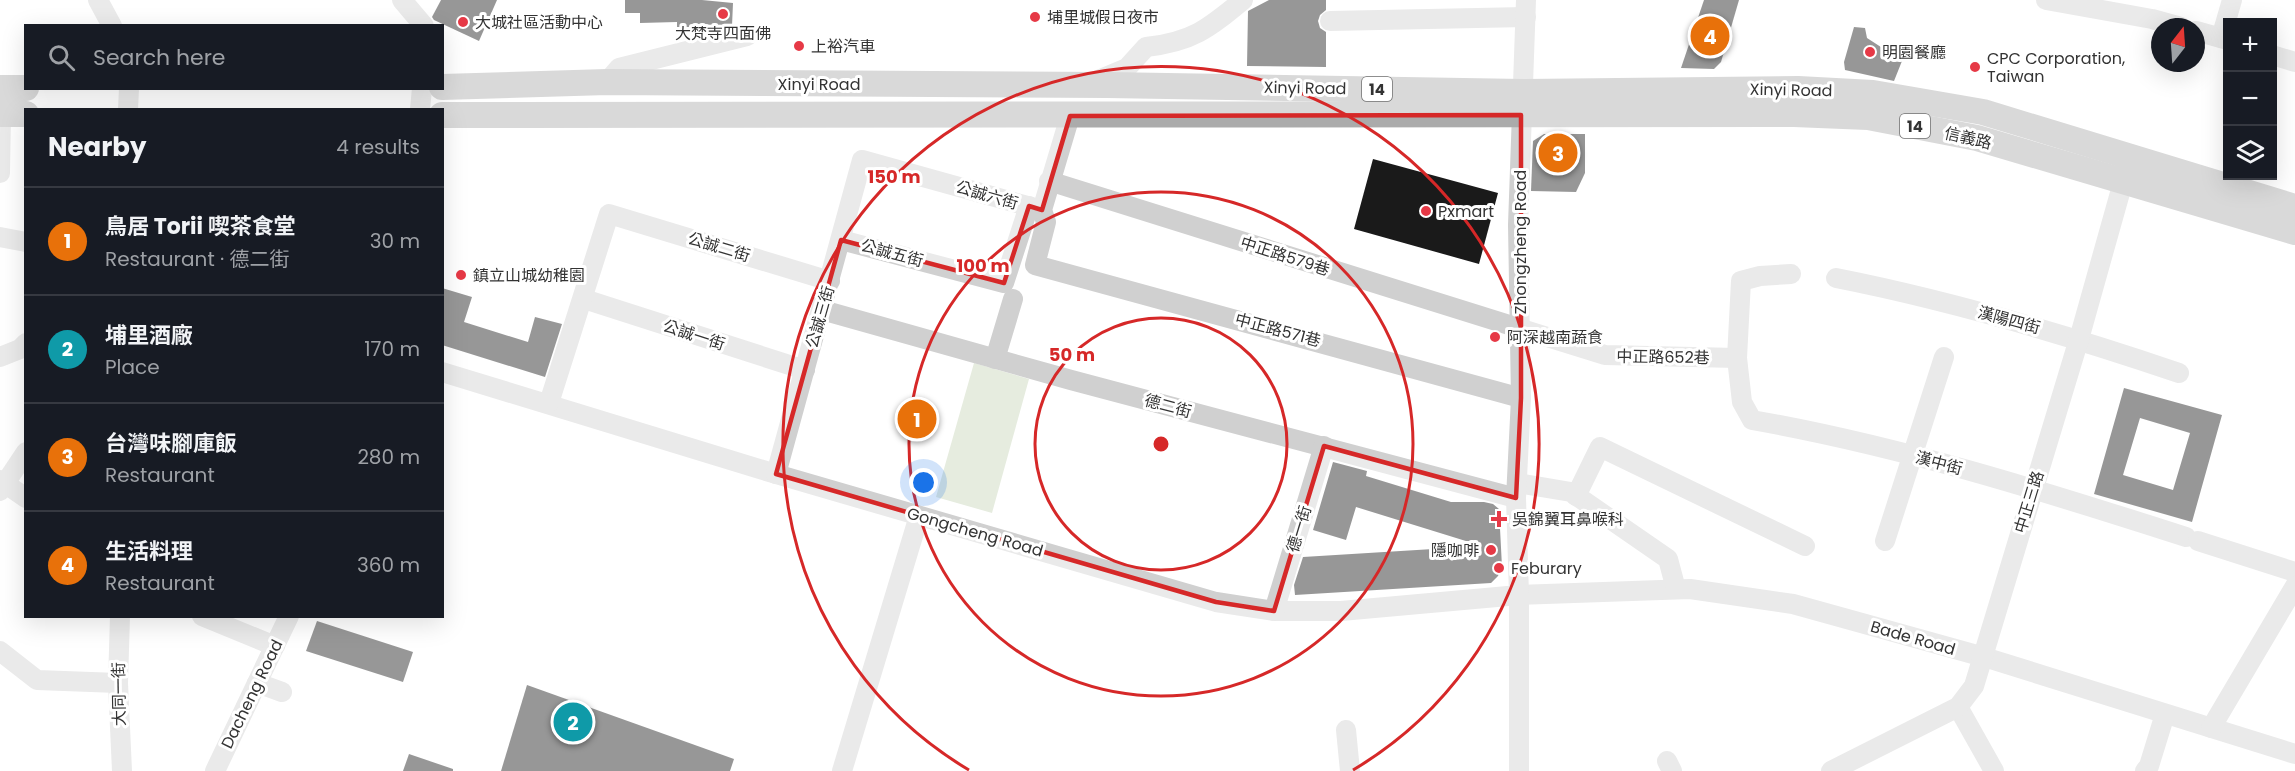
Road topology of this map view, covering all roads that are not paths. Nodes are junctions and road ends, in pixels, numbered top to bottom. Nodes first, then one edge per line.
1 (98, 0) edge
2 (402, 0) edge
3 (1243, 0) edge
4 (2046, 0) edge
5 (2232, 0) edge
6 (2128, 7) edge
7 (1526, 8) edge
8 (2157, 18) edge
9 (2228, 18) edge
10 (1330, 21) dead end
11 (111, 24) edge
12 (422, 24) edge
13 (2205, 34) edge
14 (747, 36) dead end
15 (2223, 39) edge
16 (2277, 57) edge
17 (2295, 62) edge
18 (608, 82) junction
19 (975, 85) junction
20 (1086, 85) junction
21 (444, 87) edge
22 (0, 88) edge
23 (24, 88) edge
24 (129, 90) edge
25 (422, 90) edge
26 (1522, 103) junction
27 (128, 108) edge
28 (420, 108) edge
29 (9, 114) edge
30 (444, 115) edge
31 (974, 115) junction
32 (1070, 116) junction
33 (2130, 156) junction
34 (862, 160) joint
35 (0, 173) edge
36 (1049, 181) junction
37 (2123, 182) junction
38 (2295, 207) edge
39 (1035, 208) junction
40 (2295, 232) edge
41 (0, 237) edge
42 (841, 240) junction
43 (24, 242) edge
44 (1791, 274) dead end
45 (1836, 278) dead end
46 (830, 281) junction
47 (584, 299) junction
48 (1013, 299) dead end
49 (822, 310) junction
50 (1521, 330) junction
51 (2079, 339) junction
52 (24, 345) edge
53 (0, 357) edge
54 (1944, 357) dead end
55 (1737, 358) junction
56 (995, 359) junction
57 (805, 370) junction
58 (444, 373) edge
59 (2179, 373) dead end
60 (1521, 398) junction
61 (549, 404) junction
62 (1324, 446) junction
63 (24, 455) edge
64 (1912, 456) junction
65 (776, 474) junction
66 (2, 485) edge
67 (2033, 488) junction
68 (1516, 491) junction
69 (1576, 495) junction
70 (24, 497) edge
71 (919, 516) junction
72 (1885, 541) dead end
73 (1805, 546) dead end
74 (2295, 572) edge
75 (2295, 586) edge
76 (1676, 589) junction
77 (1519, 595) junction
78 (1274, 611) junction
79 (120, 618) edge
80 (207, 618) edge
81 (288, 618) edge
82 (274, 646) junction
83 (0, 651) edge
84 (1984, 657) junction
85 (118, 683) junction
86 (257, 683) junction
87 (282, 692) dead end
88 (1958, 707) junction
89 (2165, 714) junction
90 (2211, 728) junction
91 (1346, 730) dead end
92 (2295, 754) edge
93 (122, 771) edge
94 (215, 771) edge
95 (842, 771) edge
96 (1350, 771) edge
97 (1519, 771) edge
98 (1831, 771) edge
99 (1994, 771) edge
100 (2145, 771) edge

1 - 11 street
2 - 12 street
3 - 20 street
4 - 6 street
5 - 9 street
6 - 8 street
7 - 10 street
7 - 26 street, Zhongzheng Road
13 - 15 street
14 - 18 street
16 - 17 street
18 - 19 main road, Xinyi Road / 14
18 - 21 main road, Xinyi Road / 14
19 - 20 main road, Xinyi Road / 14
19 - 31 main road
20 - 26 main road, Xinyi Road / 14
22 - 23 main road
24 - 27 street
25 - 28 street
26 - 32 main road, Xinyi Road / 14
26 - 33 main road, Xinyi Road / 14
26 - 37 main road, 信義路 / 14
26 - 50 street, Zhongzheng Road
29 - 35 street
30 - 31 main road, Xinyi Road / 14
31 - 32 main road, Xinyi Road / 14
32 - 36 street
33 - 37 street, 中正三路
33 - 38 main road, Xinyi Road / 14
34 - 39 street, 公誠六街
34 - 42 street, 公誠三街
36 - 39 street
36 - 50 street, 中正路579巷
37 - 40 main road, 信義路 / 14
37 - 51 street, 中正三路
39 - 42 street, 公誠五街
39 - 60 street, 中正路571巷
41 - 43 street
42 - 46 street, 公誠三街
44 - 55 street
45 - 51 street, 漢陽四街
46 - 47 street, 公誠二街
46 - 49 street, 公誠三街
47 - 57 street, 公誠一街
47 - 61 street
48 - 56 street
49 - 56 street, 德二街
49 - 57 street, 公誠三街
50 - 55 street, 中正路652巷
50 - 60 street, Zhongzheng Road
51 - 59 street, 漢陽四街
51 - 67 street, 中正三路
52 - 53 street
54 - 64 street
55 - 64 street, 漢中街
56 - 62 street, 德二街
57 - 65 street, 公誠三街
58 - 61 street, Gongcheng Road
60 - 68 street, Zhongzheng Road
61 - 65 street, Gongcheng Road
62 - 68 street, 德二街
62 - 78 street, 德一街
63 - 66 street
64 - 67 street, 漢中街
64 - 72 street
65 - 71 street, Gongcheng Road
66 - 70 street
67 - 74 street, 漢中街
67 - 84 street, 中正三路
68 - 69 street, 德二街
68 - 77 street, Zhongzheng Road
69 - 73 street
69 - 76 street
71 - 78 street, Gongcheng Road
71 - 95 street
75 - 90 street
76 - 77 street, Bade Road
76 - 84 street, Bade Road
77 - 78 street, Gongcheng Road
77 - 97 street, Zhongzheng Road
79 - 85 street, 大同一街
80 - 82 street
81 - 82 street, Dacheng Road
82 - 86 street, Dacheng Road
83 - 85 street
84 - 88 street, 中正三路
84 - 89 street, Bade Road
85 - 93 street, 大同一街
86 - 87 street
86 - 94 street, Dacheng Road
88 - 98 street, 中正三路
88 - 99 street
89 - 90 street, Bade Road
89 - 100 street
90 - 92 street, Bade Road
91 - 96 street

